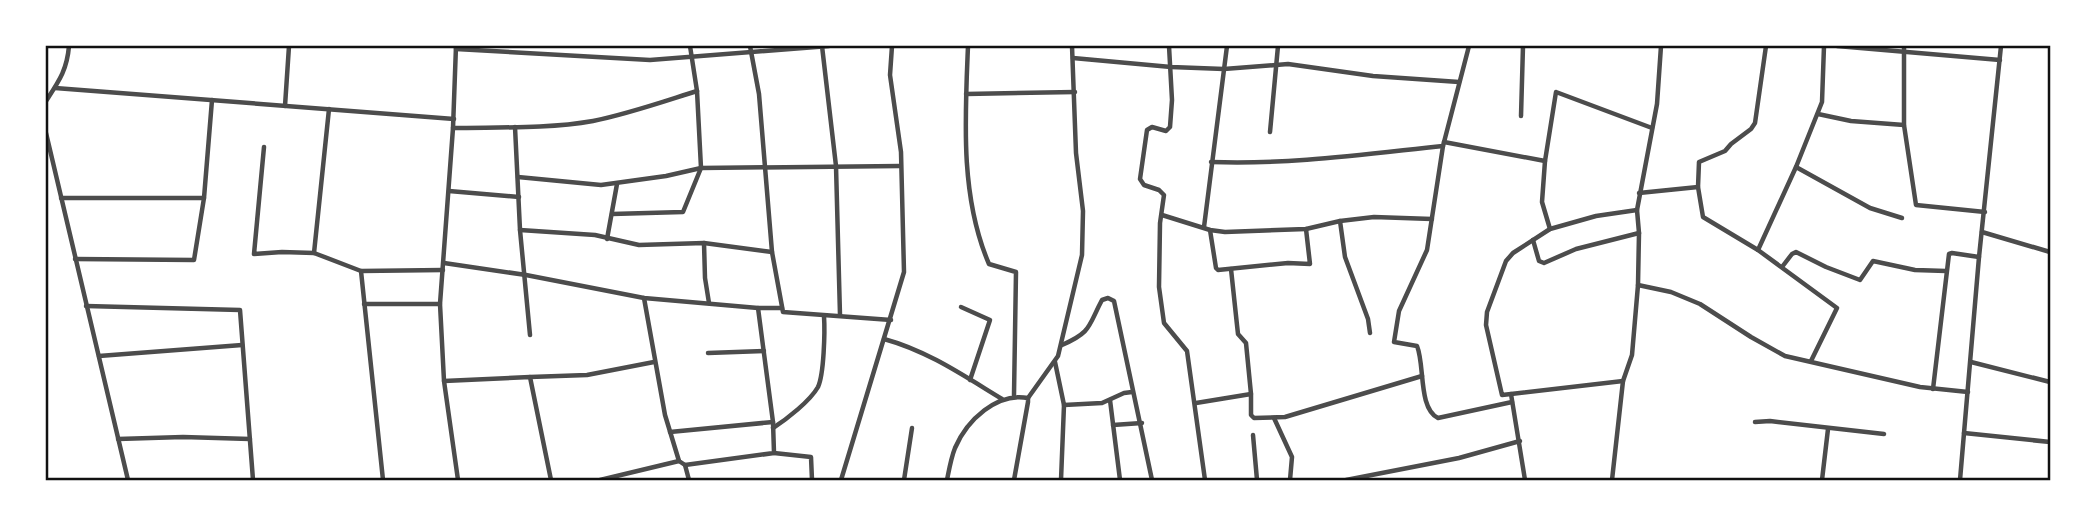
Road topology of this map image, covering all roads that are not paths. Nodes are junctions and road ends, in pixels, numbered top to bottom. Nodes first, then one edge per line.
1 (69, 46) edge
2 (289, 46) edge
3 (690, 46) edge
4 (819, 46) edge
5 (829, 46) edge
6 (892, 46) edge
7 (968, 46) edge
8 (1072, 46) edge
9 (1169, 46) edge
10 (1227, 46) edge
11 (1278, 46) edge
12 (1469, 46) edge
13 (1523, 46) edge
14 (1661, 46) edge
15 (1766, 46) edge
16 (1824, 46) edge
17 (1837, 46) edge
18 (1849, 46) edge
19 (2001, 46) edge
20 (456, 47) edge
21 (750, 48) edge
22 (1904, 48) edge
23 (692, 56) junction
24 (1073, 58) junction
25 (2000, 60) junction
26 (1275, 65) junction
27 (1171, 67) junction
28 (1224, 69) junction
29 (1459, 82) junction
30 (55, 89) junction
31 (697, 91) junction
32 (1075, 92) junction
33 (966, 94) junction
34 (212, 100) junction
35 (46, 101) edge
36 (285, 106) junction
37 (329, 109) junction
38 (1818, 114) junction
39 (1521, 116) dead end
40 (454, 119) junction
41 (1904, 125) junction
42 (515, 127) junction
43 (453, 128) junction
44 (1652, 128) junction
45 (1270, 132) dead end
46 (46, 133) edge
47 (1444, 144) junction
48 (264, 147) dead end
49 (1545, 161) junction
50 (1211, 162) junction
51 (836, 166) junction
52 (901, 166) junction
53 (1796, 167) junction
54 (701, 168) junction
55 (766, 168) junction
56 (518, 177) junction
57 (617, 184) junction
58 (1698, 187) junction
59 (449, 191) junction
60 (1639, 193) junction
61 (519, 197) junction
62 (61, 198) junction
63 (204, 198) junction
64 (1637, 210) junction
65 (1985, 212) junction
66 (612, 214) junction
67 (1163, 215) junction
68 (1902, 218) dead end
69 (1432, 219) junction
70 (1340, 221) junction
71 (1204, 227) junction
72 (1306, 229) junction
73 (1550, 229) junction
74 (520, 230) junction
75 (1210, 230) junction
76 (1982, 232) junction
77 (1639, 233) junction
78 (607, 239) junction
79 (1533, 240) junction
80 (704, 243) junction
81 (1758, 250) junction
82 (772, 252) junction
83 (2050, 252) edge
84 (314, 253) junction
85 (1979, 257) junction
86 (75, 258) junction
87 (443, 267) junction
88 (1782, 267) junction
89 (1231, 269) junction
90 (361, 271) junction
91 (1947, 271) junction
92 (526, 275) junction
93 (1638, 285) junction
94 (644, 298) junction
95 (709, 303) junction
96 (364, 304) junction
97 (440, 304) junction
98 (86, 306) junction
99 (961, 307) dead end
100 (758, 308) junction
101 (782, 308) junction
102 (840, 315) junction
103 (824, 316) junction
104 (891, 320) junction
105 (1370, 333) dead end
106 (530, 335) dead end
107 (884, 339) junction
108 (242, 345) junction
109 (1062, 345) junction
110 (764, 351) junction
111 (708, 354) dead end
112 (99, 356) junction
113 (1811, 360) junction
114 (654, 362) junction
115 (1055, 362) junction
116 (1971, 362) junction
117 (1422, 376) junction
118 (530, 377) junction
119 (970, 380) junction
120 (1623, 381) junction
121 (444, 382) junction
122 (2050, 382) edge
123 (1933, 389) junction
124 (1132, 392) junction
125 (1968, 393) junction
126 (1251, 394) junction
127 (1511, 394) junction
128 (1014, 396) junction
129 (1028, 398) junction
130 (1002, 399) junction
131 (1110, 400) junction
132 (1512, 402) junction
133 (1195, 403) junction
134 (1064, 405) junction
135 (1274, 418) junction
136 (1755, 422) dead end
137 (1142, 423) junction
138 (773, 425) junction
139 (1113, 425) junction
140 (912, 428) dead end
141 (1828, 429) junction
142 (670, 432) junction
143 (1964, 433) junction
144 (1884, 434) dead end
145 (1253, 435) dead end
146 (118, 439) junction
147 (250, 439) junction
148 (1520, 441) junction
149 (2050, 442) edge
150 (774, 453) junction
151 (679, 461) junction
152 (685, 465) junction
153 (1382, 474) junction
154 (128, 481) edge
155 (253, 481) edge
156 (383, 481) edge
157 (458, 481) edge
158 (551, 481) edge
159 (600, 481) edge
160 (689, 481) edge
161 (812, 481) edge
162 (841, 481) edge
163 (904, 481) edge
164 (947, 481) edge
165 (1014, 481) edge
166 (1061, 481) edge
167 (1120, 481) edge
168 (1152, 481) edge
169 (1205, 481) edge
170 (1257, 481) edge
171 (1290, 481) edge
172 (1346, 481) edge
173 (1384, 481) edge
174 (1525, 481) edge
175 (1612, 481) edge
176 (1822, 481) edge
177 (1960, 481) edge

1 - 30 street
2 - 36 street
3 - 23 street
4 - 5 street
4 - 21 street
4 - 51 street
6 - 52 street
7 - 33 street
8 - 24 street
9 - 27 street
10 - 28 street
11 - 26 street
12 - 29 street
13 - 39 street
14 - 44 street
15 - 58 street
16 - 38 street
17 - 18 street
18 - 22 street
19 - 25 street
20 - 23 street
20 - 40 street
21 - 23 street
21 - 55 street
22 - 25 street
22 - 41 street
23 - 31 street
24 - 27 street
24 - 32 street
25 - 65 street
26 - 28 street
26 - 29 street
26 - 45 street
27 - 28 street
27 - 67 street
28 - 50 street
29 - 47 street
30 - 34 street
30 - 35 street
31 - 42 street
31 - 54 street
32 - 33 street
32 - 109 street
33 - 128 street
34 - 36 street
34 - 63 street
36 - 37 street
37 - 40 street
37 - 84 street
38 - 41 street
38 - 53 street
40 - 43 street
41 - 65 street
42 - 43 street
42 - 56 street
43 - 59 street
44 - 49 street
44 - 60 street
46 - 62 street
47 - 49 street
47 - 50 street
47 - 69 street
48 - 84 street
49 - 73 street
50 - 71 street
51 - 52 street
51 - 55 street
51 - 102 street
52 - 104 street
53 - 68 street
53 - 81 street
54 - 55 street
54 - 57 street
54 - 66 street
55 - 82 street
56 - 57 street
56 - 61 street
57 - 66 street
58 - 60 street
58 - 81 street
59 - 61 street
59 - 87 street
60 - 64 street
61 - 74 street
62 - 63 street
62 - 86 street
63 - 86 street
64 - 73 street
64 - 77 street
65 - 76 street
66 - 78 street
67 - 71 street
67 - 133 street
69 - 70 street
69 - 117 street
70 - 72 street
70 - 105 street
71 - 75 street
72 - 75 street
72 - 89 street
73 - 79 street
74 - 78 street
74 - 92 street
75 - 89 street
76 - 83 street
76 - 85 street
77 - 79 street
77 - 93 street
78 - 80 street
79 - 127 street
80 - 82 street
80 - 95 street
81 - 88 street
82 - 101 street
84 - 90 street
85 - 91 street
85 - 116 street
86 - 98 street
87 - 90 street
87 - 92 street
87 - 97 street
88 - 91 street
88 - 113 street
89 - 126 street
90 - 96 street
91 - 123 street
92 - 94 street
92 - 106 street
93 - 113 street
93 - 120 street
94 - 95 street
94 - 114 street
95 - 100 street
96 - 97 street
96 - 156 street
97 - 121 street
98 - 108 street
98 - 112 street
99 - 119 street
100 - 101 street
100 - 110 street
101 - 103 street
102 - 103 street
102 - 104 street
103 - 138 street
104 - 107 street
107 - 119 street
107 - 162 street
108 - 112 street
108 - 147 street
109 - 115 street
109 - 124 street
110 - 111 street
110 - 138 street
112 - 146 street
113 - 123 street
114 - 118 street
114 - 142 street
115 - 129 street
115 - 134 street
116 - 122 street
116 - 125 street
117 - 132 street
117 - 135 street
118 - 121 street
118 - 158 street
119 - 130 street
120 - 127 street
120 - 175 street
121 - 157 street
123 - 125 street
124 - 131 street
124 - 137 street
125 - 143 street
126 - 133 street
126 - 135 street
127 - 132 street
128 - 129 street
128 - 130 street
129 - 165 street
130 - 164 street
131 - 134 street
131 - 139 street
132 - 148 street
133 - 169 street
134 - 166 street
135 - 171 street
136 - 141 street
137 - 139 street
137 - 168 street
138 - 142 street
138 - 150 street
139 - 167 street
140 - 163 street
141 - 144 street
141 - 176 street
142 - 151 street
143 - 149 street
143 - 177 street
145 - 170 street
146 - 147 street
146 - 154 street
147 - 155 street
148 - 153 street
148 - 174 street
150 - 152 street
150 - 161 street
151 - 152 street
151 - 159 street
152 - 160 street
153 - 172 street
153 - 173 street

